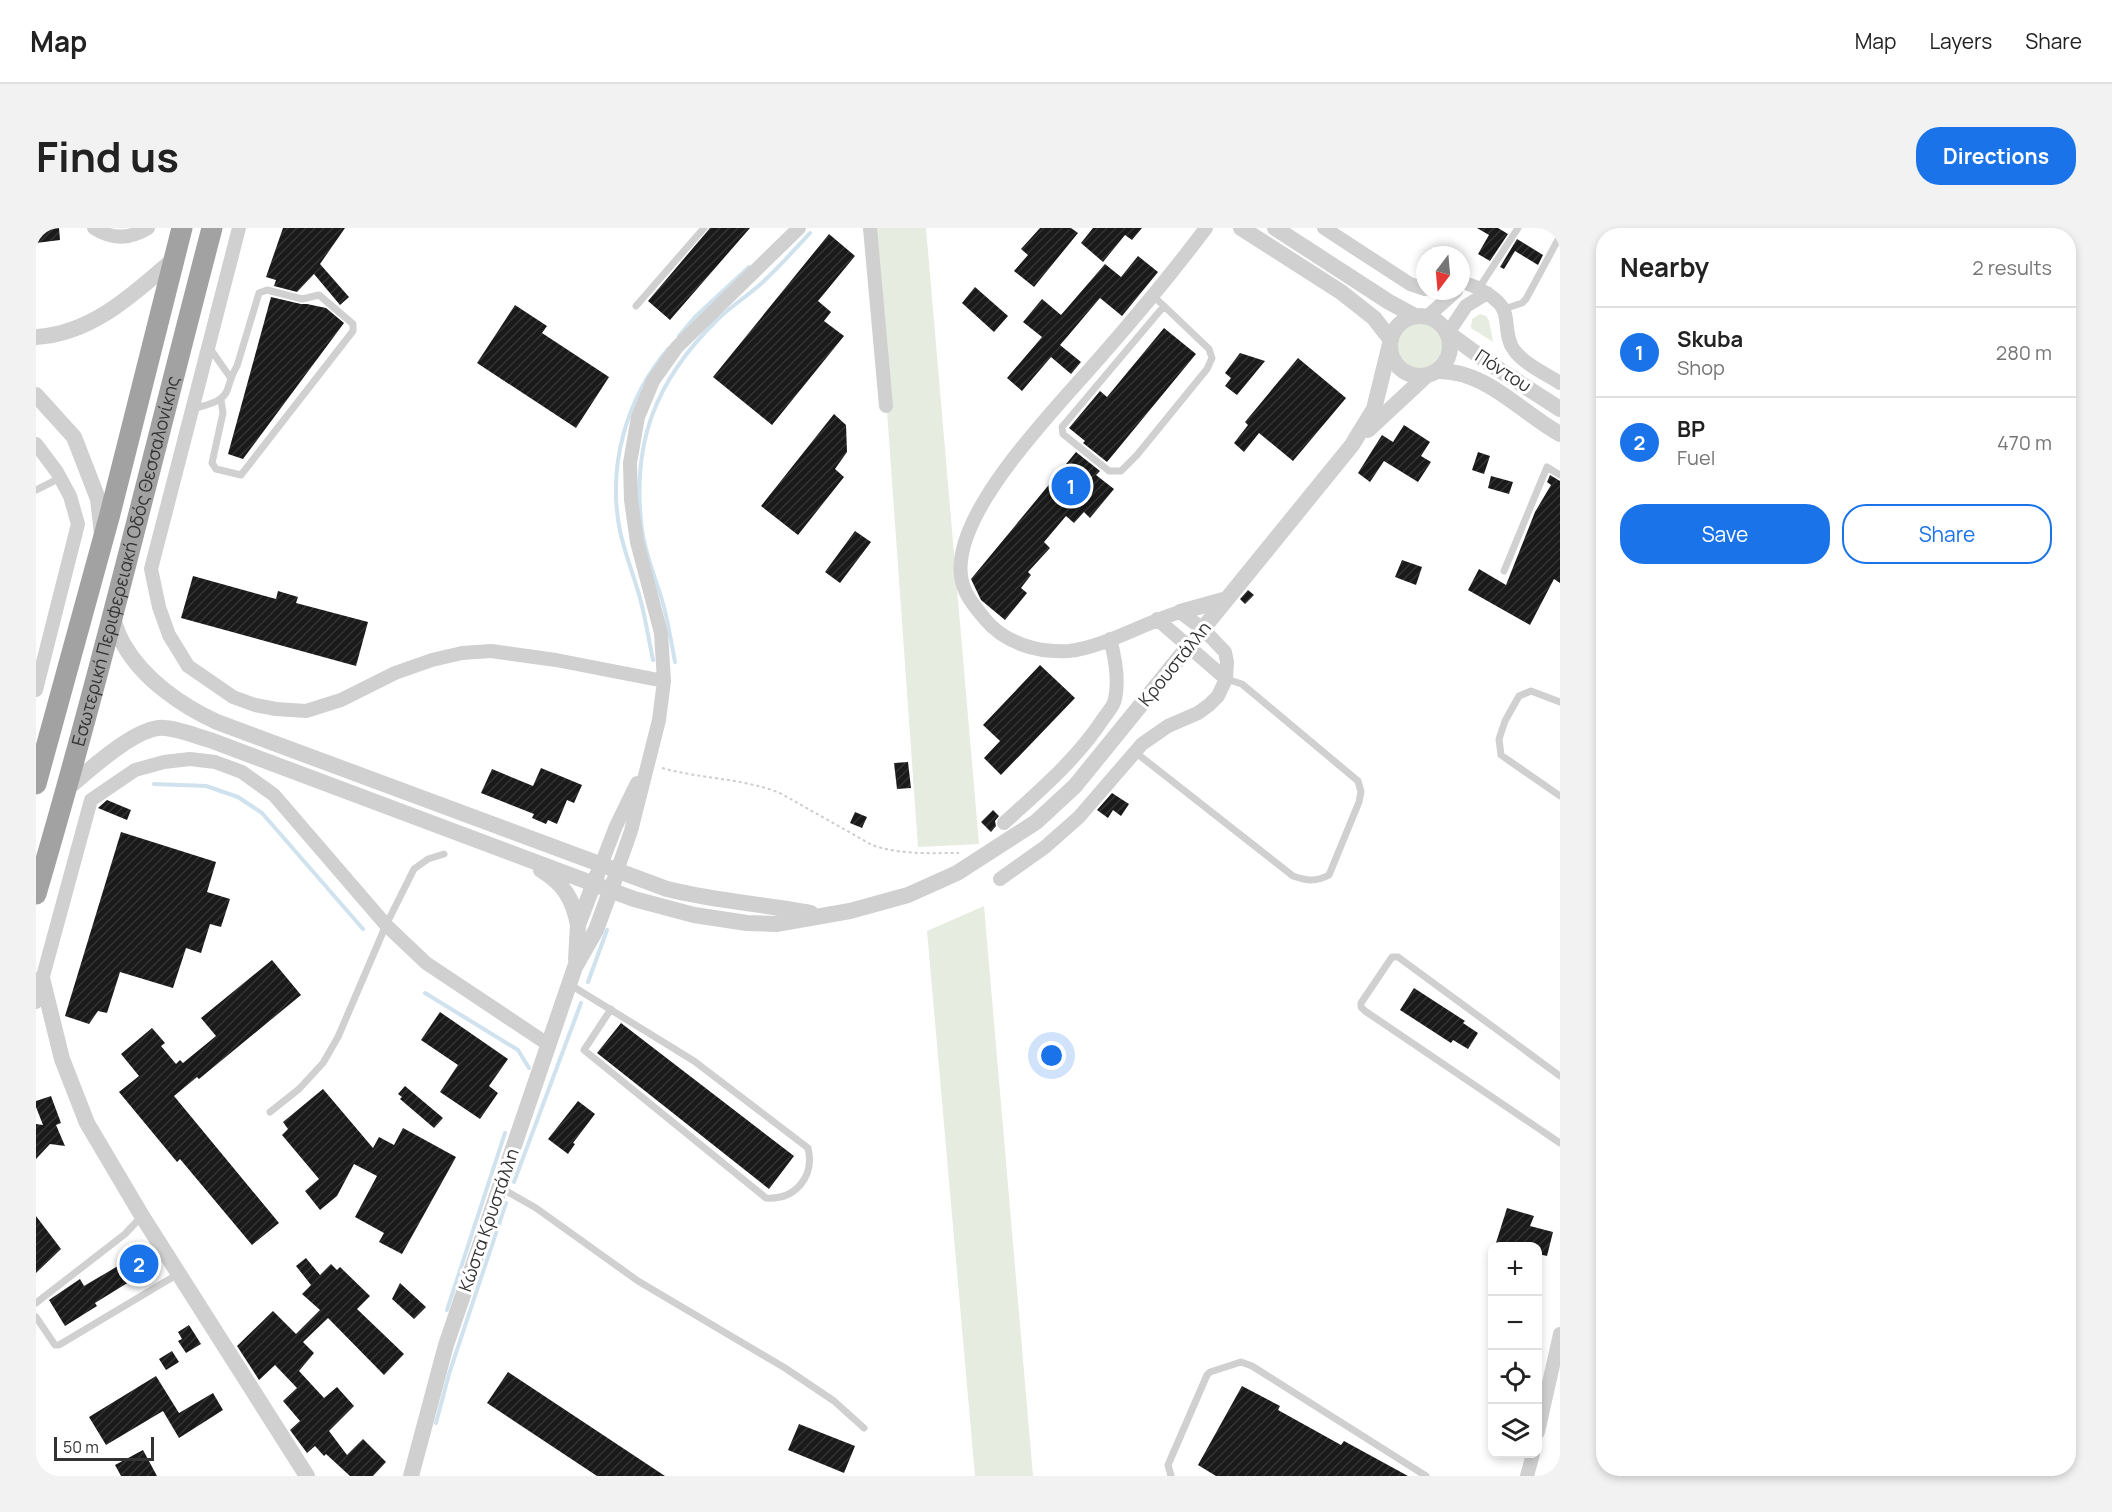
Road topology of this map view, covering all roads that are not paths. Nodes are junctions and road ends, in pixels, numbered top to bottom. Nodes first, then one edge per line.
1 (94, 228) edge
2 (148, 228) edge
3 (182, 228) edge
4 (212, 228) edge
5 (239, 228) edge
6 (704, 228) edge
7 (799, 228) edge
8 (870, 228) edge
9 (1206, 228) edge
10 (1241, 228) edge
11 (1275, 228) edge
12 (1324, 228) edge
13 (1518, 228) edge
14 (1560, 236) edge
15 (174, 258) junction
16 (1416, 286) edge
17 (1471, 287) edge
18 (1153, 296) junction
19 (1443, 300) edge
20 (636, 306) dead end
21 (1164, 306) junction
22 (1504, 309) junction
23 (1421, 316) junction
24 (1448, 333) junction
25 (36, 337) edge
26 (1391, 342) junction
27 (209, 346) junction
28 (1432, 373) junction
29 (230, 377) junction
30 (1560, 383) edge
31 (36, 395) edge
32 (221, 400) junction
33 (886, 406) dead end
34 (192, 409) junction
35 (1560, 409) edge
36 (1560, 434) edge
37 (36, 444) edge
38 (1352, 445) junction
39 (1560, 475) edge
40 (60, 478) junction
41 (36, 490) edge
42 (103, 539) junction
43 (1504, 571) dead end
44 (1227, 599) junction
45 (1180, 612) junction
46 (111, 614) junction
47 (1157, 619) junction
48 (1203, 629) junction
49 (1110, 639) junction
50 (1189, 647) junction
51 (1226, 679) junction
52 (663, 681) junction
53 (36, 690) edge
54 (1560, 702) edge
55 (1136, 752) junction
56 (648, 759) junction
57 (36, 784) edge
58 (67, 789) junction
59 (1560, 796) edge
60 (1004, 823) dead end
61 (507, 850) junction
62 (444, 854) dead end
63 (601, 865) junction
64 (617, 872) junction
65 (1000, 879) dead end
66 (594, 883) junction
67 (610, 890) junction
68 (36, 894) edge
69 (820, 915) junction
70 (578, 925) junction
71 (386, 926) junction
72 (575, 967) junction
73 (42, 978) junction
74 (569, 984) junction
75 (36, 1002) edge
76 (611, 1010) junction
77 (549, 1045) junction
78 (1560, 1076) edge
79 (270, 1112) dead end
80 (1560, 1143) edge
81 (501, 1188) junction
82 (142, 1216) junction
83 (178, 1274) junction
84 (36, 1303) edge
85 (36, 1317) edge
86 (1560, 1334) edge
87 (1542, 1414) edge
88 (864, 1428) dead end
89 (1532, 1458) edge
90 (307, 1476) edge
91 (411, 1476) edge
92 (1171, 1476) edge
93 (1426, 1476) edge
94 (1527, 1476) edge

1 - 2 street
3 - 15 highway, Εσωτερική Περιφερειακή Οδός Θεσσαλονίκης
4 - 46 highway, Εσωτερική Περιφερειακή Οδός Θεσσαλονίκης
5 - 27 street
6 - 20 lane
7 - 52 street, Κώστα Κρυστάλλη
8 - 33 street
9 - 18 street
10 - 26 street
11 - 23 street
12 - 16 street
13 - 17 lane
14 - 22 lane
15 - 25 street
15 - 42 highway, Εσωτερική Περιφερειακή Οδός Θεσσαλονίκης
17 - 22 street
17 - 24 street
18 - 21 lane
18 - 49 street
19 - 23 street
21 - 21 lane
22 - 30 street
23 - 24 street
23 - 26 street
24 - 28 street
24 - 35 street, Πόντου
26 - 28 street
26 - 38 street, Κρουστάλλη
27 - 29 lane
27 - 34 street
28 - 36 street
28 - 38 street, Κρουστάλλη
29 - 32 lane
29 - 32 lane
31 - 42 street
32 - 34 lane
34 - 52 street
37 - 40 street
38 - 44 street, Κρουστάλλη
39 - 43 lane
40 - 41 lane
40 - 53 street
42 - 57 highway, Εσωτερική Περιφερειακή Οδός Θεσσαλονίκης
44 - 45 street
44 - 48 street, Κρουστάλλη
45 - 47 street
45 - 48 street
46 - 58 highway, Εσωτερική Περιφερειακή Οδός Θεσσαλονίκης
46 - 63 street
47 - 49 street
47 - 50 street
48 - 50 street, Κρουστάλλη
48 - 51 street
49 - 60 street
50 - 51 street
50 - 69 street, Κρουστάλλη
51 - 55 street
51 - 55 lane
52 - 56 street, Κώστα Κρυστάλλη
54 - 59 lane
55 - 65 street
56 - 63 street, Κώστα Κρυστάλλη
56 - 64 street, Κώστα Κρυστάλλη
58 - 61 street
58 - 68 highway, Εσωτερική Περιφερειακή Οδός Θεσσαλονίκης
61 - 66 street
61 - 70 street
62 - 71 lane
63 - 64 street
63 - 66 street, Κώστα Κρυστάλλη
64 - 67 street, Κώστα Κρυστάλλη
64 - 69 street
66 - 67 street
66 - 70 street, Κώστα Κρυστάλλη
67 - 69 street
67 - 72 street, Κώστα Κρυστάλλη
70 - 72 street, Κώστα Κρυστάλλη
71 - 73 street
71 - 77 street
71 - 79 lane
72 - 74 street, Κώστα Κρυστάλλη
73 - 75 street
73 - 82 street
74 - 76 lane
74 - 77 street, Κώστα Κρυστάλλη
76 - 76 lane
77 - 81 street, Κώστα Κρυστάλλη
78 - 80 lane
81 - 88 lane
81 - 91 street, Κώστα Κρυστάλλη
82 - 83 street
82 - 84 lane
83 - 85 lane
83 - 90 street
86 - 87 street
89 - 94 street
92 - 93 lane

